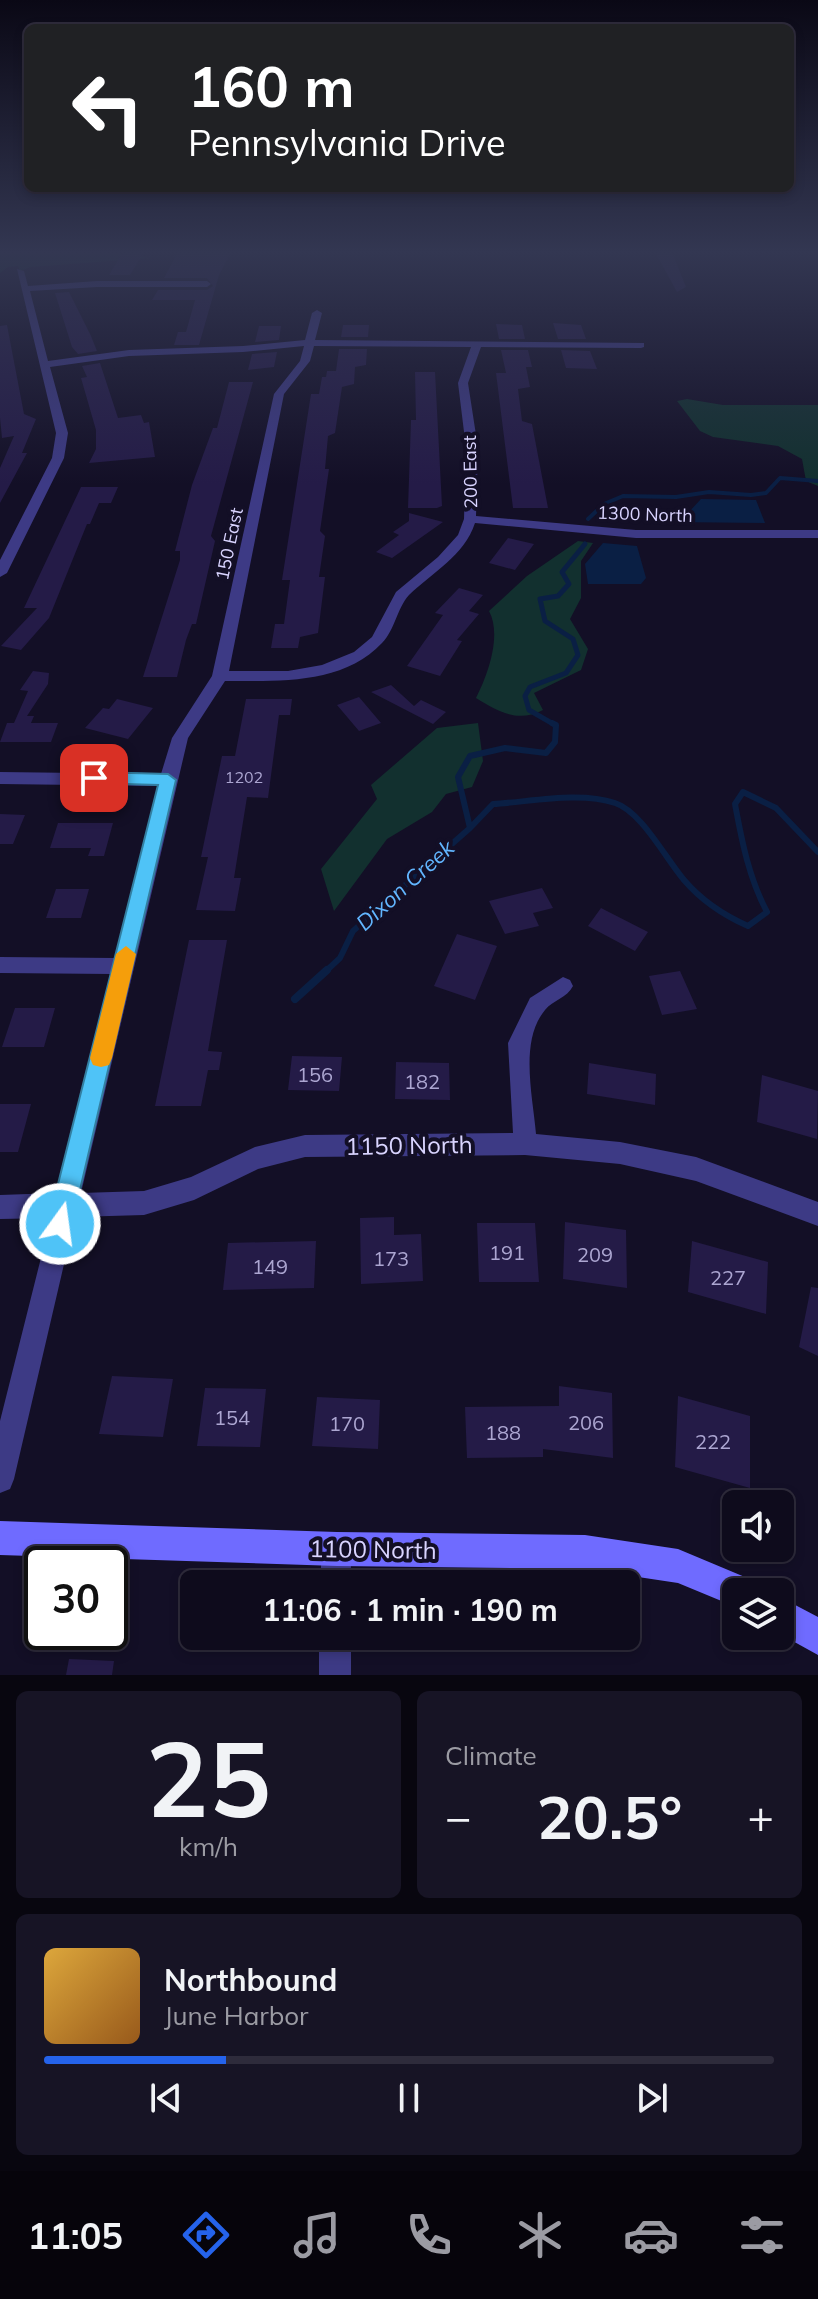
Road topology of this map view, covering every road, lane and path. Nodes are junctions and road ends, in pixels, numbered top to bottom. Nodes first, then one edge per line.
1 (34, 328) edge
2 (314, 328) edge
3 (312, 343) junction
4 (477, 344) junction
5 (641, 345) dead end
6 (44, 365) junction
7 (470, 519) junction
8 (818, 534) edge
9 (0, 540) edge
10 (16, 540) junction
11 (0, 573) edge
12 (220, 676) junction
13 (0, 778) edge
14 (168, 780) junction
15 (0, 965) edge
16 (123, 966) junction
17 (563, 986) dead end
18 (525, 1144) junction
19 (0, 1207) edge
20 (64, 1207) junction
21 (818, 1214) edge
22 (0, 1479) edge
23 (0, 1538) edge
24 (337, 1549) junction
25 (336, 1570) edge
26 (722, 1584) edge
27 (794, 1622) edge
28 (818, 1637) edge
29 (335, 1650) edge
30 (335, 1675) edge

1 - 6 street
2 - 3 street, 150 East
3 - 4 street
3 - 6 street
3 - 12 street, 150 East
4 - 5 street
4 - 7 street, 200 East
6 - 10 street
7 - 8 street, 1300 North
7 - 12 street, 200 East
9 - 10 street
10 - 11 street
12 - 14 street, 150 East
13 - 14 street
14 - 16 street, 150 East
15 - 16 street
16 - 20 street, 150 East
17 - 18 street
18 - 20 street, 1150 North
18 - 21 street, 1150 North
19 - 20 street, 1150 North
20 - 22 street, 150 East
23 - 24 street, 1100 North
24 - 25 street
24 - 26 street, 1100 North
27 - 28 street
29 - 30 street

